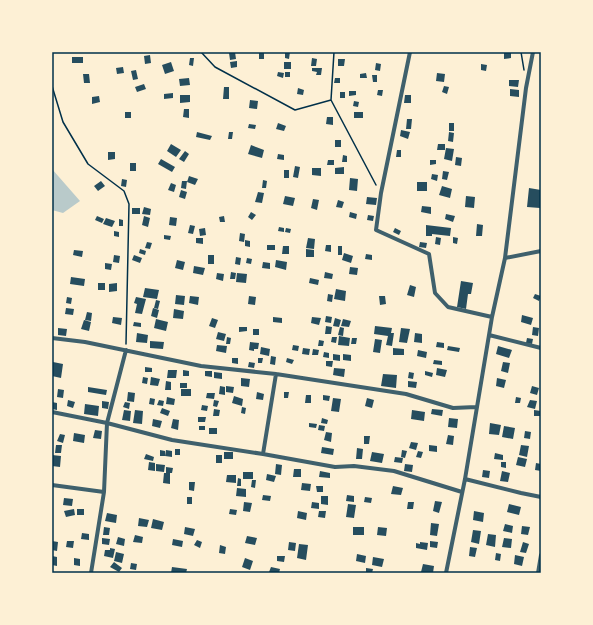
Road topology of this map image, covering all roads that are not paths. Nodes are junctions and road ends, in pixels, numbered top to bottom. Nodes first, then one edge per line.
1 (410, 52) edge
2 (532, 52) edge
3 (541, 251) edge
4 (505, 258) junction
5 (492, 317) junction
6 (489, 335) junction
7 (52, 338) edge
8 (541, 348) edge
9 (126, 350) junction
10 (276, 374) junction
11 (476, 407) junction
12 (52, 412) edge
13 (107, 423) junction
14 (263, 454) junction
15 (465, 479) junction
16 (52, 485) edge
17 (104, 492) junction
18 (462, 492) junction
19 (541, 497) edge
20 (541, 554) edge
21 (91, 573) edge
22 (446, 573) edge
23 (538, 573) edge

1 - 5 street
2 - 4 street
3 - 4 street
4 - 5 street
5 - 6 street
6 - 8 street
6 - 11 street
7 - 9 street
9 - 10 street
9 - 13 street
10 - 11 street
10 - 14 street
11 - 15 street
12 - 13 street
13 - 14 street
13 - 17 street
14 - 18 street
15 - 18 street
15 - 19 street
16 - 17 street
17 - 21 street
18 - 22 street
20 - 23 street

